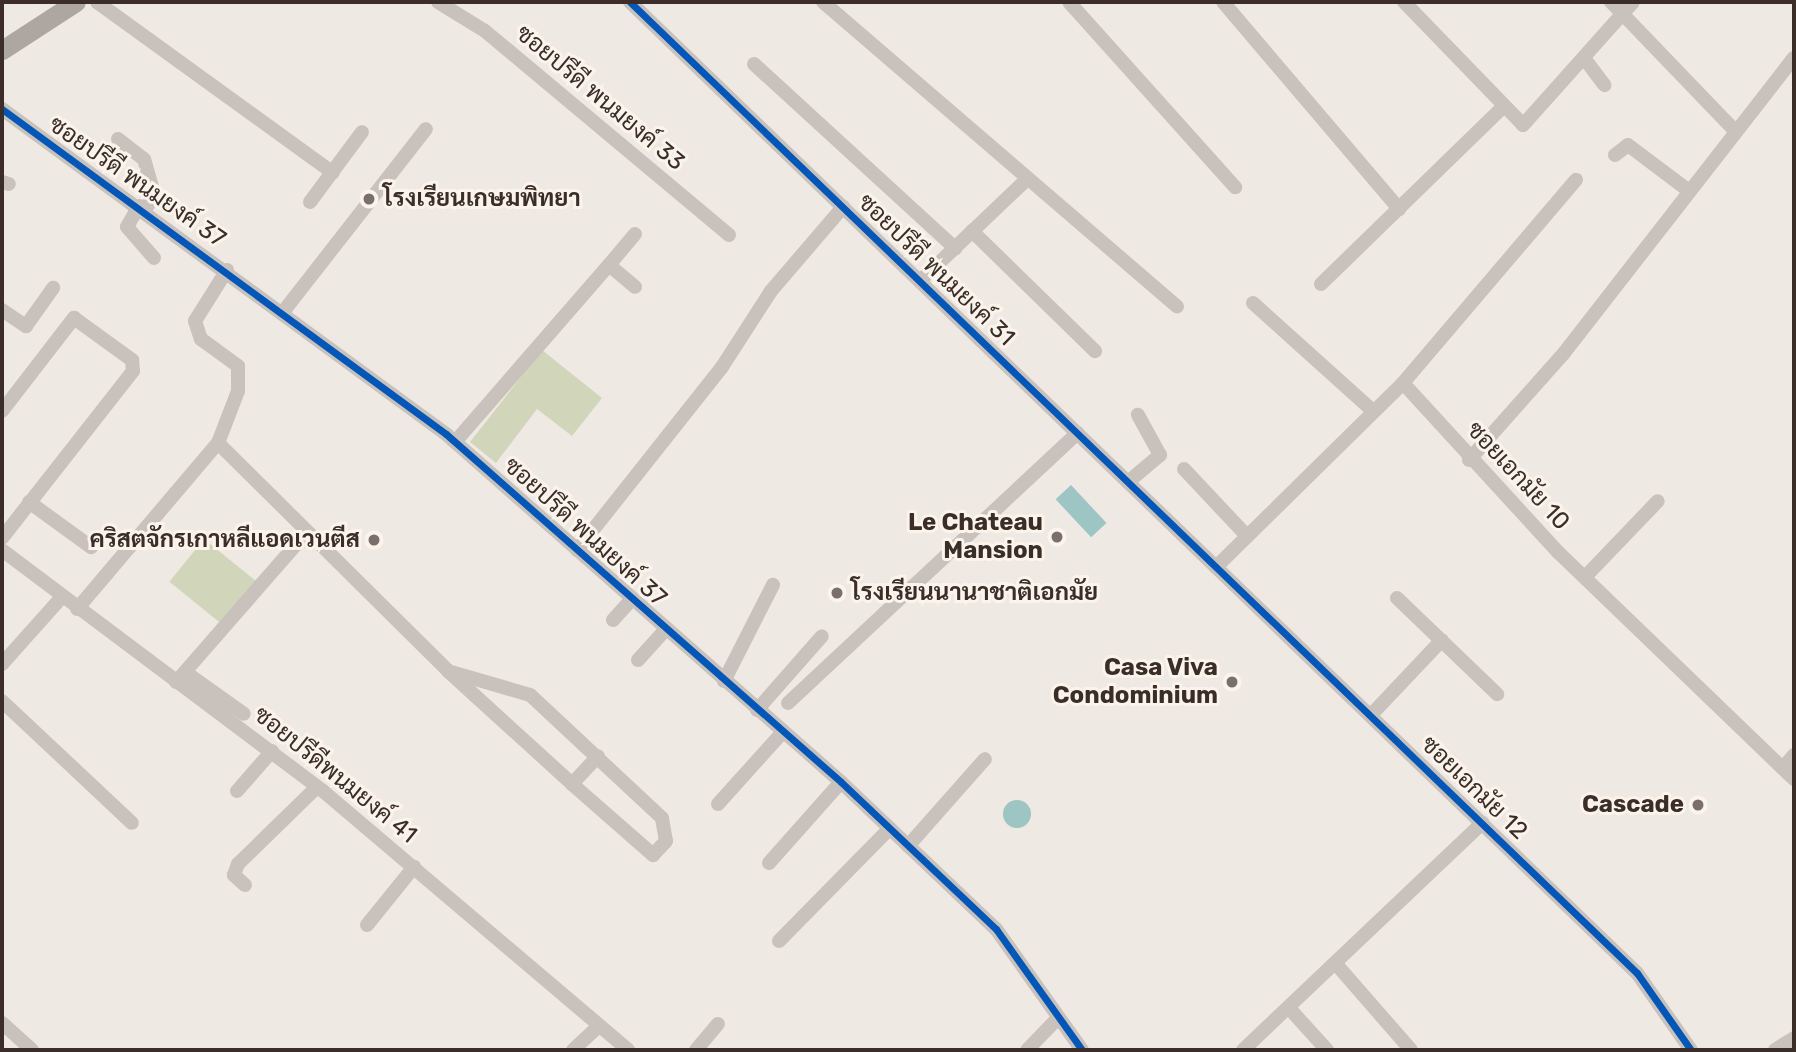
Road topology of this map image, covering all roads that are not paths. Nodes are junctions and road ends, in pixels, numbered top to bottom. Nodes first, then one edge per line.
1 (76, 2) edge
2 (97, 2) edge
3 (438, 2) edge
4 (630, 2) edge
5 (822, 2) edge
6 (1069, 2) edge
7 (1223, 2) edge
8 (1404, 2) edge
9 (1611, 2) edge
10 (1633, 2) edge
11 (1623, 14) junction
12 (2, 50) edge
13 (1584, 58) junction
14 (1794, 58) edge
15 (754, 64) dead end
16 (1604, 85) dead end
17 (1502, 108) junction
18 (2, 109) edge
19 (426, 129) dead end
20 (1734, 130) junction
21 (362, 132) dead end
22 (118, 139) dead end
23 (1615, 155) dead end
24 (333, 173) junction
25 (1026, 180) junction
26 (1576, 180) dead end
27 (1235, 187) dead end
28 (1688, 190) junction
29 (310, 202) dead end
30 (843, 207) junction
31 (142, 208) junction
32 (1399, 209) junction
33 (972, 231) junction
34 (635, 234) dead end
35 (729, 235) dead end
36 (955, 248) junction
37 (154, 258) dead end
38 (608, 265) junction
39 (227, 270) junction
40 (920, 281) junction
41 (1321, 284) dead end
42 (635, 287) dead end
43 (53, 288) dead end
44 (1253, 303) dead end
45 (1177, 306) dead end
46 (2, 310) edge
47 (283, 312) junction
48 (1095, 351) dead end
49 (1403, 383) junction
50 (1372, 410) junction
51 (2, 411) edge
52 (1138, 415) dead end
53 (1078, 433) junction
54 (455, 442) junction
55 (218, 443) junction
56 (1469, 460) junction
57 (1184, 469) dead end
58 (1128, 482) junction
59 (1658, 500) dead end
60 (29, 502) junction
61 (307, 532) junction
62 (1247, 536) junction
63 (2, 538) edge
64 (92, 547) dead end
65 (2, 550) edge
66 (577, 550) junction
67 (1216, 566) junction
68 (1585, 577) junction
69 (773, 585) dead end
70 (61, 598) junction
71 (1397, 598) dead end
72 (632, 599) junction
73 (77, 609) junction
74 (613, 620) dead end
75 (667, 629) junction
76 (822, 636) dead end
77 (1441, 640) junction
78 (638, 660) dead end
79 (2, 664) edge
80 (448, 671) junction
81 (181, 677) junction
82 (724, 681) junction
83 (1497, 694) dead end
84 (2, 701) edge
85 (788, 704) dead end
86 (757, 710) junction
87 (244, 714) dead end
88 (1371, 715) junction
89 (782, 733) junction
90 (272, 751) junction
91 (1794, 755) edge
92 (598, 756) junction
93 (985, 759) dead end
94 (1783, 768) junction
95 (1794, 779) edge
96 (841, 782) junction
97 (572, 784) junction
98 (317, 787) junction
99 (237, 791) dead end
100 (718, 804) dead end
101 (132, 823) dead end
102 (1482, 823) junction
103 (890, 828) junction
104 (908, 846) junction
105 (769, 863) dead end
106 (414, 867) junction
107 (245, 885) dead end
108 (367, 925) dead end
109 (779, 941) dead end
110 (1336, 964) junction
111 (1289, 1008) junction
112 (1058, 1018) junction
113 (2, 1023) edge
114 (718, 1024) dead end
115 (599, 1026) junction
116 (1794, 1038) edge
117 (32, 1050) edge
118 (573, 1050) edge
119 (628, 1050) edge
120 (696, 1050) edge
121 (1027, 1050) edge
122 (1082, 1050) edge
123 (1243, 1050) edge
124 (1327, 1050) edge
125 (1411, 1050) edge
126 (1691, 1050) edge
127 (1775, 1050) edge

1 - 12 main road
2 - 24 street
3 - 35 street, ซอยปรีดี พนมยงค์ 33
4 - 30 street, ซอยปรีดี พนมยงค์ 31
5 - 25 street
6 - 27 street
7 - 32 street
8 - 17 street
9 - 11 street
10 - 11 street
11 - 13 street
11 - 20 street
13 - 16 street
13 - 17 street
14 - 20 street
15 - 36 street
17 - 32 street
18 - 31 street, ซอยปรีดี พนมยงค์ 37
19 - 47 street
20 - 28 street
21 - 24 street
22 - 31 street
23 - 28 street
24 - 29 street
25 - 33 street
25 - 45 street
26 - 49 street
28 - 56 street
30 - 40 street, ซอยปรีดี พนมยงค์ 31
30 - 66 street
31 - 37 street
31 - 39 street, ซอยปรีดี พนมยงค์ 37
32 - 41 street
33 - 36 street
33 - 48 street
34 - 38 street
36 - 40 street
38 - 42 street
38 - 54 street
39 - 47 street, ซอยปรีดี พนมยงค์ 37
39 - 55 street
40 - 53 street, ซอยปรีดี พนมยงค์ 31
43 - 46 street
44 - 50 street
47 - 54 street, ซอยปรีดี พนมยงค์ 37
49 - 50 street
49 - 56 street, ซอยเอกมัย 10
50 - 62 street
51 - 60 street
52 - 58 street
53 - 58 street, ซอยปรีดี พนมยงค์ 31
53 - 85 street
54 - 66 street, ซอยปรีดี พนมยงค์ 37
55 - 61 street
55 - 73 street
56 - 68 street, ซอยเอกมัย 10
57 - 62 street
58 - 67 street, ซอยปรีดี พนมยงค์ 31
59 - 68 street
60 - 63 street
60 - 64 street
61 - 80 street
61 - 81 street
62 - 67 street
65 - 70 street, ซอยปรีดีพนมยงค์ 41
66 - 72 street, ซอยปรีดี พนมยงค์ 37
67 - 88 street, ซอยเอกมัย 12
68 - 94 street, ซอยเอกมัย 10
69 - 82 street
70 - 73 street, ซอยปรีดีพนมยงค์ 41
70 - 79 street
71 - 77 street
72 - 74 street
72 - 75 street, ซอยปรีดี พนมยงค์ 37
73 - 81 street, ซอยปรีดีพนมยงค์ 41
75 - 78 street
75 - 82 street, ซอยปรีดี พนมยงค์ 37
76 - 86 street
77 - 83 street
77 - 88 street
80 - 92 street
80 - 97 street
81 - 87 street
81 - 90 street, ซอยปรีดีพนมยงค์ 41
82 - 86 street, ซอยปรีดี พนมยงค์ 37
84 - 101 street
86 - 89 street, ซอยปรีดี พนมยงค์ 37
88 - 102 street, ซอยเอกมัย 12
89 - 96 street, ซอยปรีดี พนมยงค์ 37
89 - 100 street
90 - 98 street, ซอยปรีดีพนมยงค์ 41
90 - 99 street
91 - 94 street
92 - 97 street
92 - 97 street
93 - 104 street
94 - 95 street, ซอยเอกมัย 10
96 - 103 street, ซอยปรีดี พนมยงค์ 37
96 - 105 street
98 - 106 street, ซอยปรีดีพนมยงค์ 41
98 - 107 street
102 - 110 street
102 - 126 street, ซอยเอกมัย 12
103 - 104 street, ซอยปรีดี พนมยงค์ 37
103 - 109 street
104 - 112 street, ซอยปรีดี พนมยงค์ 37
106 - 108 street
106 - 115 street, ซอยปรีดีพนมยงค์ 41
110 - 111 street
110 - 125 street
111 - 123 street
111 - 124 street
112 - 121 street
112 - 122 street, ซอยปรีดี พนมยงค์ 37
113 - 117 street
114 - 120 street
115 - 118 street
115 - 119 street, ซอยปรีดีพนมยงค์ 41
116 - 127 street

